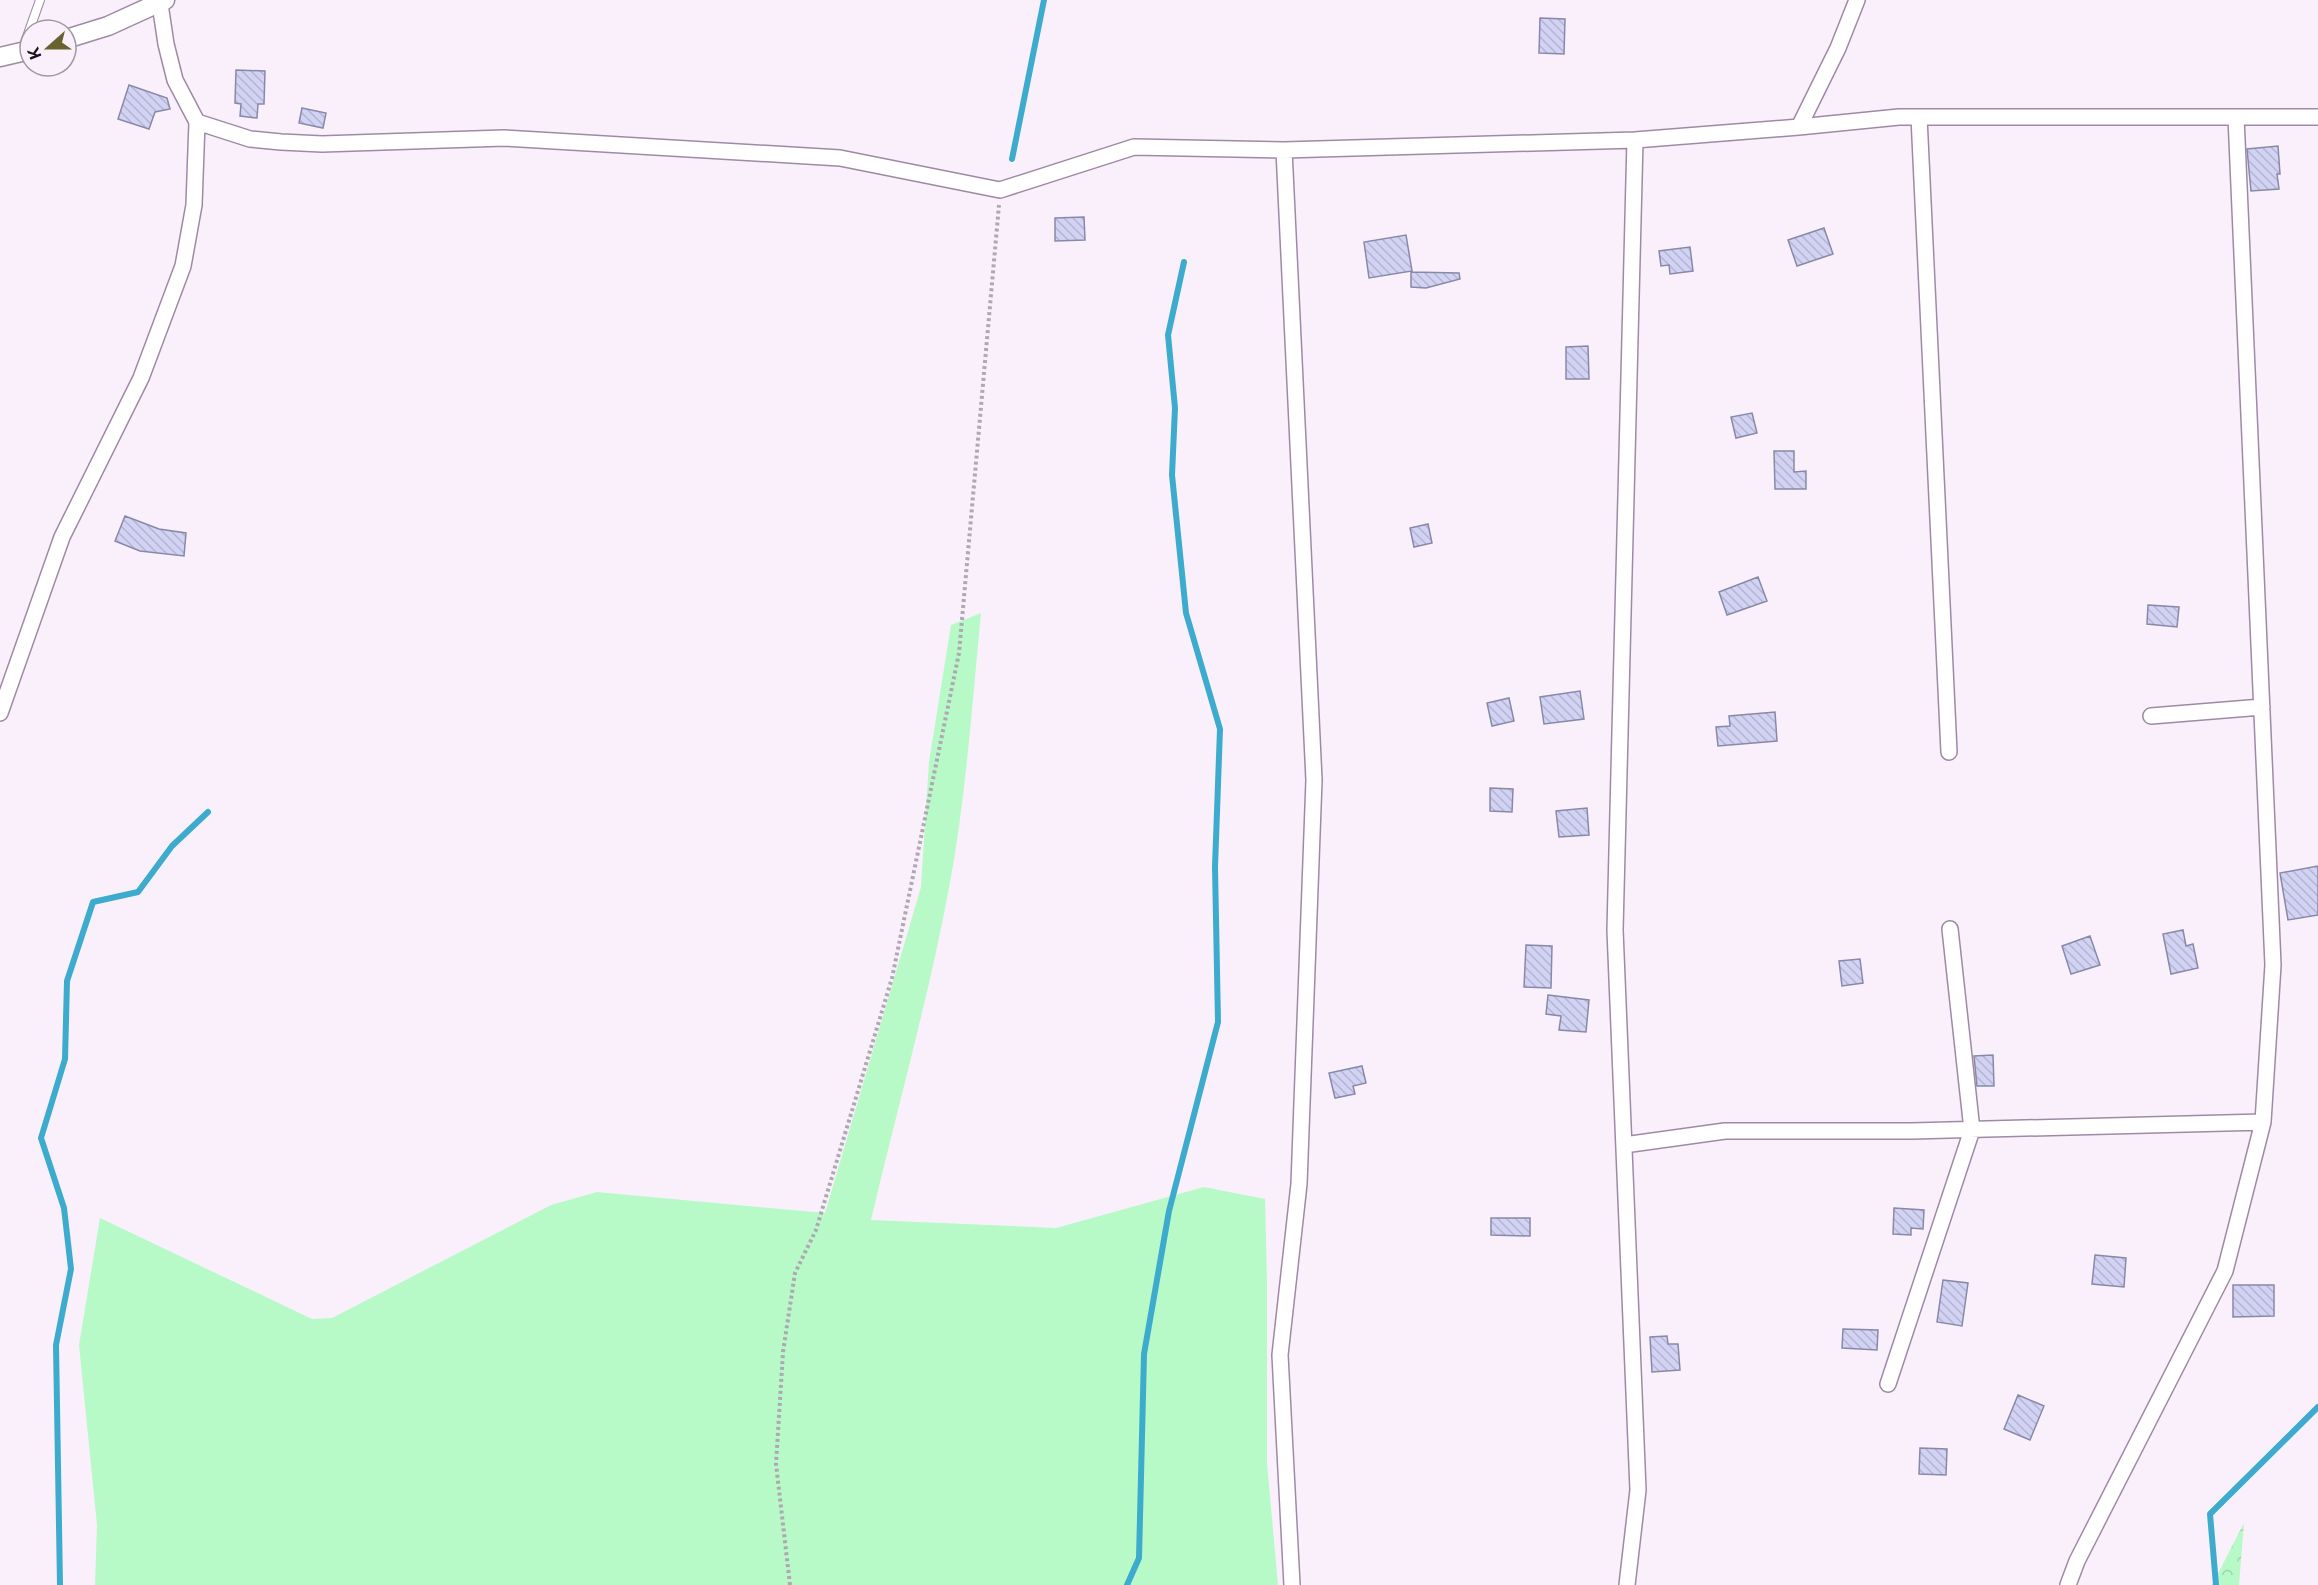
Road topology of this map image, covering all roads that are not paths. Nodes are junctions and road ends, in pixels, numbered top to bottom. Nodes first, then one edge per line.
1 (40, 0) edge
2 (1857, 0) edge
3 (163, 2) edge
4 (35, 18) edge
5 (78, 35) edge
6 (18, 53) edge
7 (0, 57) edge
8 (1919, 117) junction
9 (2236, 117) junction
10 (2318, 117) edge
11 (198, 122) junction
12 (1799, 128) junction
13 (1635, 140) junction
14 (1284, 150) junction
15 (2262, 707) junction
16 (0, 713) edge
17 (2151, 716) dead end
18 (1949, 752) dead end
19 (1950, 929) dead end
20 (2263, 1122) junction
21 (1972, 1130) junction
22 (1624, 1145) junction
23 (1888, 1384) dead end
24 (1292, 1585) edge
25 (1627, 1585) edge
26 (2068, 1585) edge

1 - 4 lane
2 - 12 street
3 - 5 street
3 - 11 street
6 - 7 street
8 - 9 street
8 - 12 street
8 - 18 street
9 - 10 street
9 - 15 street
11 - 14 street
11 - 16 street
12 - 13 street
13 - 14 street
13 - 22 street
14 - 24 street
15 - 17 street
15 - 20 street
19 - 21 street
20 - 21 street
20 - 26 street
21 - 22 street
21 - 23 street
22 - 25 street

